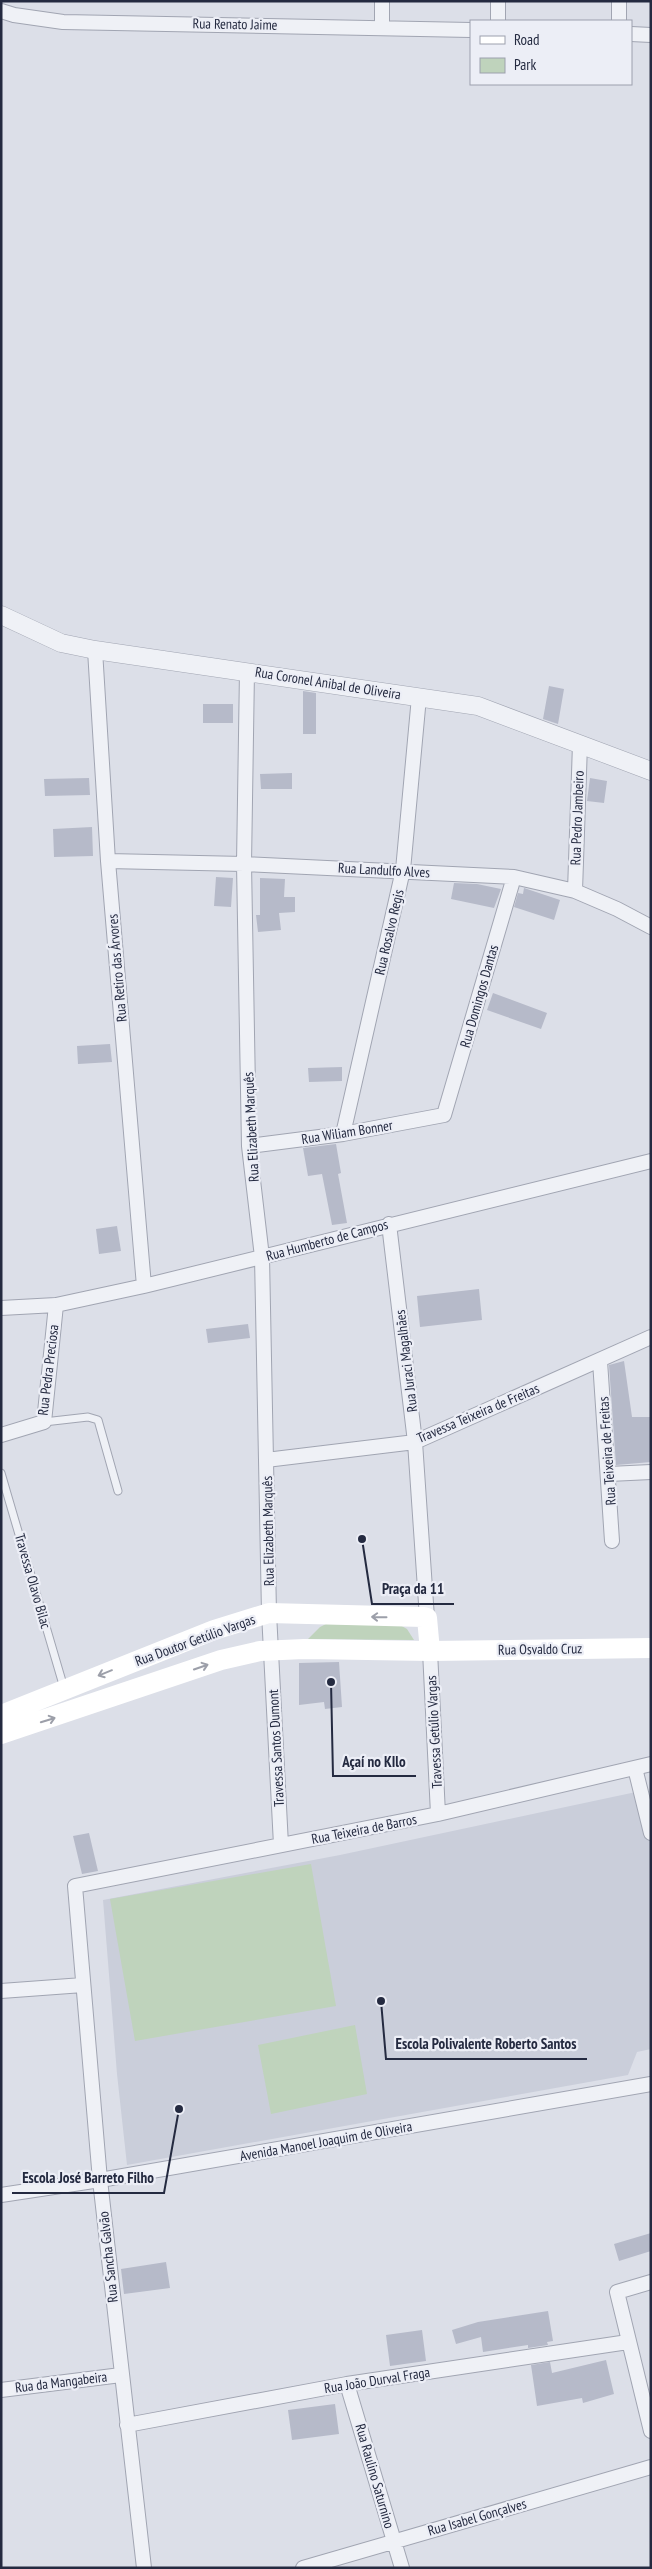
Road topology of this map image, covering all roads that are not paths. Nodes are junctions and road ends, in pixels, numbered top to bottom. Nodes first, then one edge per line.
1 (382, 1) edge
2 (498, 1) edge
3 (619, 1) edge
4 (1, 11) edge
5 (498, 20) edge
6 (619, 20) edge
7 (382, 26) junction
8 (470, 30) edge
9 (632, 34) edge
10 (651, 35) edge
11 (1, 615) edge
12 (95, 650) junction
13 (247, 671) junction
14 (419, 697) junction
15 (580, 744) junction
16 (651, 771) edge
17 (108, 862) junction
18 (244, 864) junction
19 (403, 870) junction
20 (514, 877) junction
21 (575, 891) junction
22 (651, 927) edge
23 (444, 1115) joint
24 (343, 1134) junction
25 (249, 1146) junction
26 (651, 1161) edge
27 (389, 1224) junction
28 (262, 1257) junction
29 (144, 1286) junction
30 (56, 1305) junction
31 (1, 1308) edge
32 (651, 1337) edge
33 (600, 1361) junction
34 (44, 1422) junction
35 (1, 1435) edge
36 (415, 1442) junction
37 (266, 1460) junction
38 (651, 1472) edge
39 (1, 1473) edge
40 (609, 1474) junction
41 (118, 1491) dead end
42 (612, 1542) dead end
43 (269, 1612) junction
44 (304, 1615) junction
45 (421, 1618) junction
46 (651, 1648) edge
47 (304, 1649) junction
48 (424, 1650) junction
49 (271, 1651) junction
50 (64, 1689) junction
51 (1, 1715) edge
52 (1, 1734) edge
53 (651, 1764) edge
54 (635, 1768) junction
55 (438, 1814) junction
56 (651, 1833) edge
57 (281, 1845) junction
58 (75, 1886) joint
59 (83, 1985) junction
60 (1, 1991) edge
61 (651, 2084) edge
62 (100, 2180) junction
63 (1, 2195) edge
64 (651, 2282) edge
65 (628, 2342) junction
66 (121, 2375) junction
67 (348, 2384) junction
68 (1, 2390) edge
69 (127, 2426) junction
70 (651, 2431) edge
71 (651, 2467) edge
72 (394, 2540) junction
73 (144, 2568) edge
74 (303, 2568) edge
75 (402, 2568) edge

1 - 7 street
2 - 5 street
3 - 6 street
4 - 7 street, Rua Renato Jaime
7 - 8 street, Rua Renato Jaime
9 - 10 street
11 - 12 street, Rua Coronel Anibal de Oliveira
12 - 13 street, Rua Coronel Anibal de Oliveira
12 - 17 street, Rua Retiro das Árvores
13 - 14 street, Rua Coronel Anibal de Oliveira
13 - 18 street, Rua Elizabeth Marquês
14 - 15 street, Rua Coronel Anibal de Oliveira
14 - 19 street, Rua Rosalvo Regis
15 - 16 street, Rua Coronel Anibal de Oliveira
15 - 21 street, Rua Pedro Jambeiro
17 - 18 street, Rua Landulfo Alves
17 - 29 street, Rua Retiro das Árvores
18 - 19 street, Rua Landulfo Alves
18 - 25 street, Rua Elizabeth Marquês
19 - 20 street, Rua Landulfo Alves
19 - 24 street, Rua Rosalvo Regis
20 - 21 street, Rua Landulfo Alves
20 - 23 street, Rua Domingos Dantas
21 - 22 street, Rua Landulfo Alves
23 - 24 street, Rua Wiliam Bonner
24 - 25 street, Rua Wiliam Bonner
25 - 28 street, Rua Elizabeth Marquês
26 - 27 street, Rua Humberto de Campos
27 - 28 street, Rua Humberto de Campos
27 - 36 street, Rua Juraci Magalhães
28 - 29 street, Rua Humberto de Campos
28 - 37 street, Rua Elizabeth Marquês
29 - 30 street, Rua Humberto de Campos
30 - 31 street, Rua Humberto de Campos
30 - 34 street, Rua Pedra Preciosa
32 - 33 street, Travessa Teixeira de Freitas
33 - 36 street, Travessa Teixeira de Freitas
33 - 40 street, Rua Teixeira de Freitas
34 - 35 street, Rua Pedra Preciosa
34 - 41 lane
36 - 37 street, Travessa Teixeira de Freitas
36 - 45 street, Rua Juraci Magalhães
37 - 43 street, Rua Elizabeth Marquês
38 - 40 street
39 - 50 lane, Travessa Olavo Bilac
40 - 42 street, Rua Teixeira de Freitas
43 - 44 main road, Rua Doutor Getúlio Vargas
43 - 49 street, Rua Elizabeth Marquês
43 -> 50 main road, Rua Doutor Getúlio Vargas
45 -> 44 main road, Rua Doutor Getúlio Vargas
44 - 47 main road
45 - 48 main road
46 - 48 main road, Rua Osvaldo Cruz
47 - 48 main road, Rua Doutor Getúlio Vargas
47 - 49 main road, Rua Doutor Getúlio Vargas
48 - 55 street, Travessa Getúlio Vargas
52 -> 49 main road, Rua Doutor Getúlio Vargas
49 - 57 street, Travessa Santos Dumont
50 - 51 main road, Rua Doutor Getúlio Vargas
53 - 54 street, Rua Teixeira de Barros
54 - 55 street, Rua Teixeira de Barros
54 - 56 street
55 - 57 street, Rua Teixeira de Barros
57 - 58 street, Rua Teixeira de Barros
58 - 59 street, Rua Sancha Galvão
59 - 60 street
59 - 62 street, Rua Sancha Galvão
61 - 62 street, Avenida Manoel Joaquim de Oliveira
62 - 63 street, Avenida Manoel Joaquim de Oliveira
62 - 66 street, Rua Sancha Galvão
64 - 65 street
65 - 67 street, Rua João Durval Fraga
65 - 70 street
66 - 68 street, Rua da Mangabeira
66 - 69 street, Rua Sancha Galvão
67 - 69 street, Rua João Durval Fraga
67 - 72 street, Rua Raulino Saturnino
69 - 73 street, Rua Sancha Galvão
71 - 72 street, Rua Isabel Gonçalves
72 - 74 street, Rua Isabel Gonçalves
72 - 75 street, Rua Raulino Saturnino

